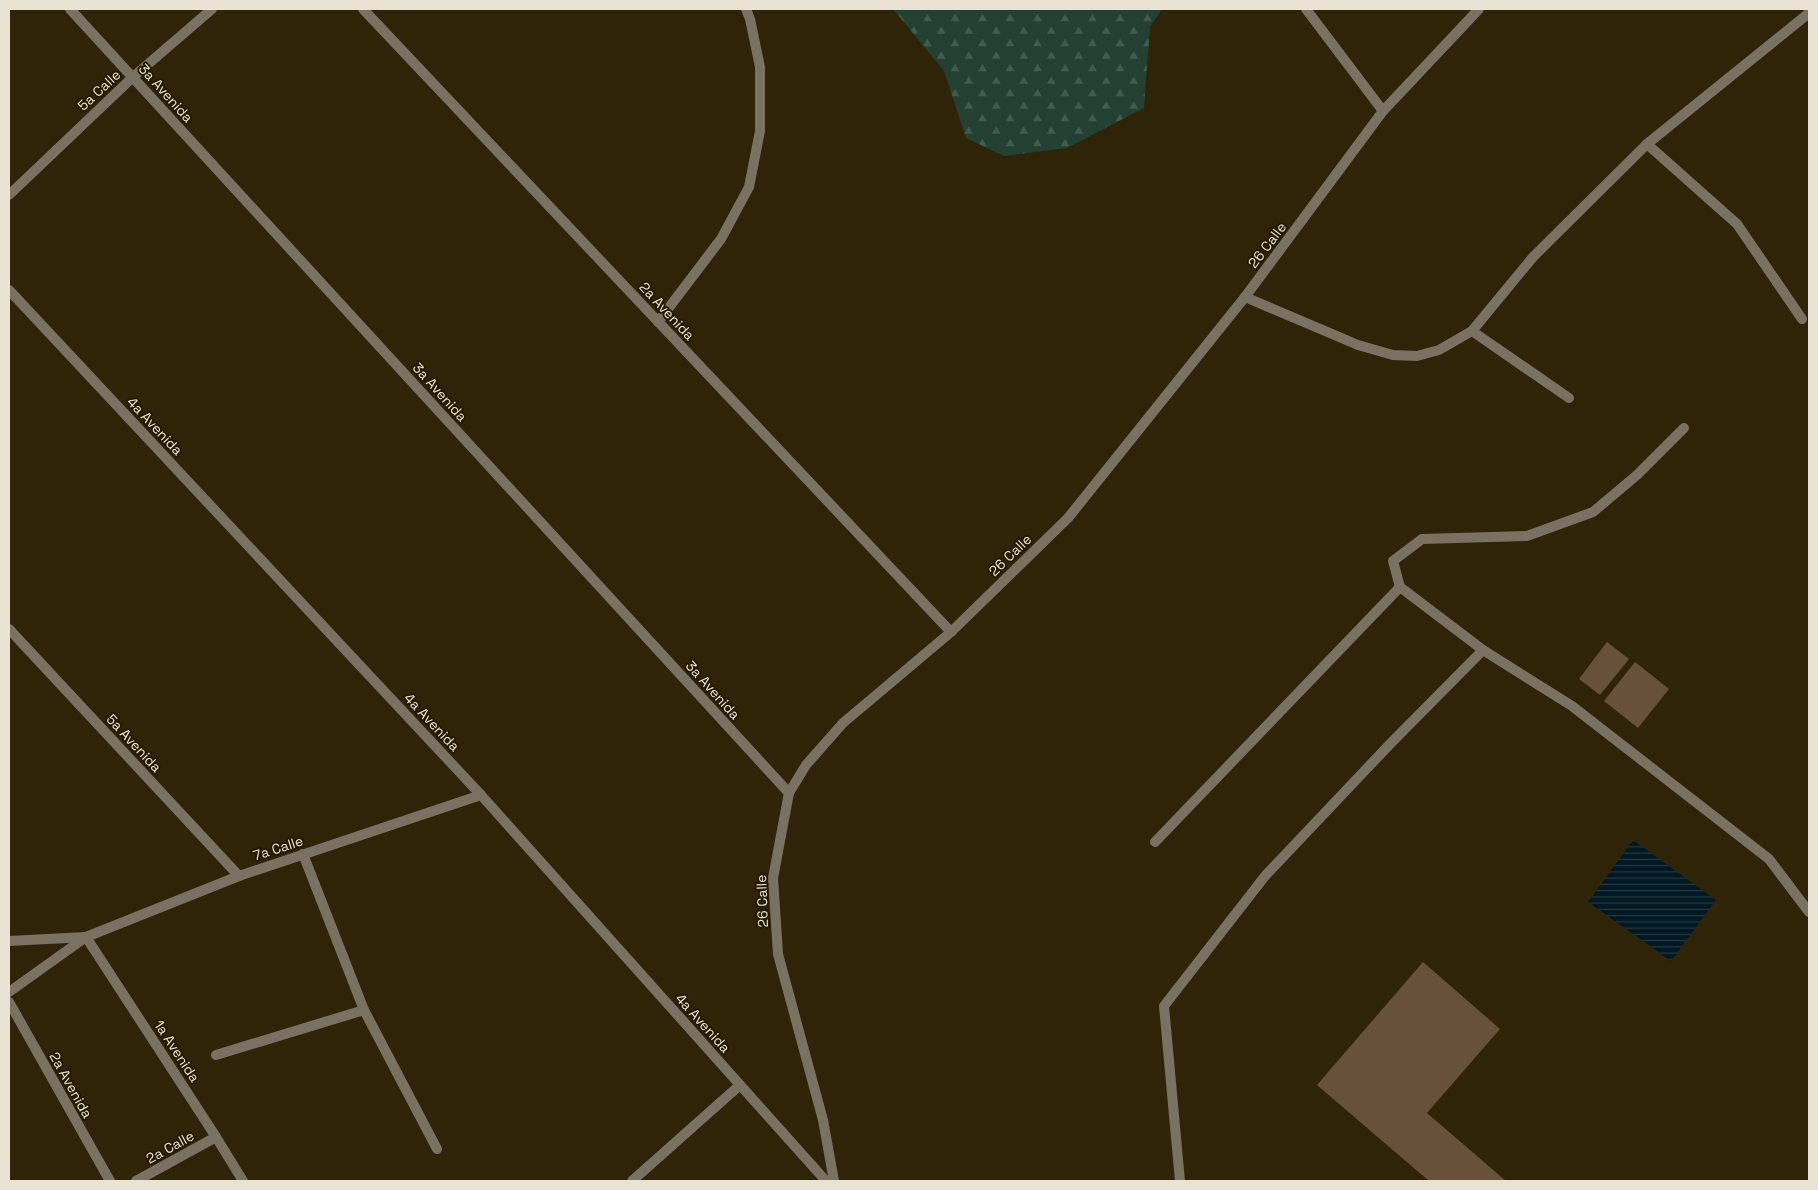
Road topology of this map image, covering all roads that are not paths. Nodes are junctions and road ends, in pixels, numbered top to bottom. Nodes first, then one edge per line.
1 (70, 9) edge
2 (212, 9) edge
3 (363, 9) edge
4 (746, 9) edge
5 (1306, 9) edge
6 (1479, 9) edge
7 (1809, 13) edge
8 (133, 77) junction
9 (1383, 111) junction
10 (1646, 144) junction
11 (9, 195) edge
12 (9, 290) edge
13 (1245, 297) junction
14 (1802, 319) dead end
15 (658, 322) junction
16 (1472, 331) junction
17 (1569, 398) dead end
18 (1684, 428) dead end
19 (1400, 587) junction
20 (9, 629) edge
21 (951, 632) junction
22 (1483, 650) junction
23 (789, 793) junction
24 (482, 795) junction
25 (1155, 842) dead end
26 (304, 854) junction
27 (239, 876) junction
28 (1809, 912) edge
29 (86, 937) junction
30 (9, 941) edge
31 (9, 992) edge
32 (9, 1002) edge
33 (364, 1010) junction
34 (216, 1055) dead end
35 (740, 1085) junction
36 (216, 1137) junction
37 (437, 1149) dead end
38 (110, 1181) edge
39 (136, 1181) edge
40 (243, 1181) edge
41 (632, 1181) edge
42 (826, 1181) edge
43 (834, 1181) edge
44 (1178, 1181) edge

1 - 8 street, 3a Avenida
2 - 8 street, 5a Calle
3 - 15 street, 2a Avenida
4 - 15 street
5 - 9 street
6 - 9 street, 26 Calle
7 - 10 street
8 - 11 street, 5a Calle
8 - 23 street, 3a Avenida
9 - 13 street, 26 Calle
10 - 14 street
10 - 16 street
12 - 24 street, 4a Avenida
13 - 16 street
13 - 21 street, 26 Calle
15 - 21 street, 2a Avenida
16 - 17 street
18 - 19 street
19 - 22 street
19 - 25 street
20 - 27 street, 5a Avenida
21 - 23 street, 26 Calle
22 - 28 street
22 - 44 street
23 - 43 street, 26 Calle
24 - 26 street, 7a Calle
24 - 35 street, 4a Avenida
26 - 27 street, 7a Calle
26 - 33 street
27 - 29 street, 7a Calle
29 - 30 street, 7a Calle
29 - 31 street, 7a Calle
29 - 36 street, 1a Avenida
32 - 38 street, 2a Avenida
33 - 34 street
33 - 37 street
35 - 41 street
35 - 42 street, 4a Avenida
36 - 39 street, 2a Calle
36 - 40 street, 1a Avenida

